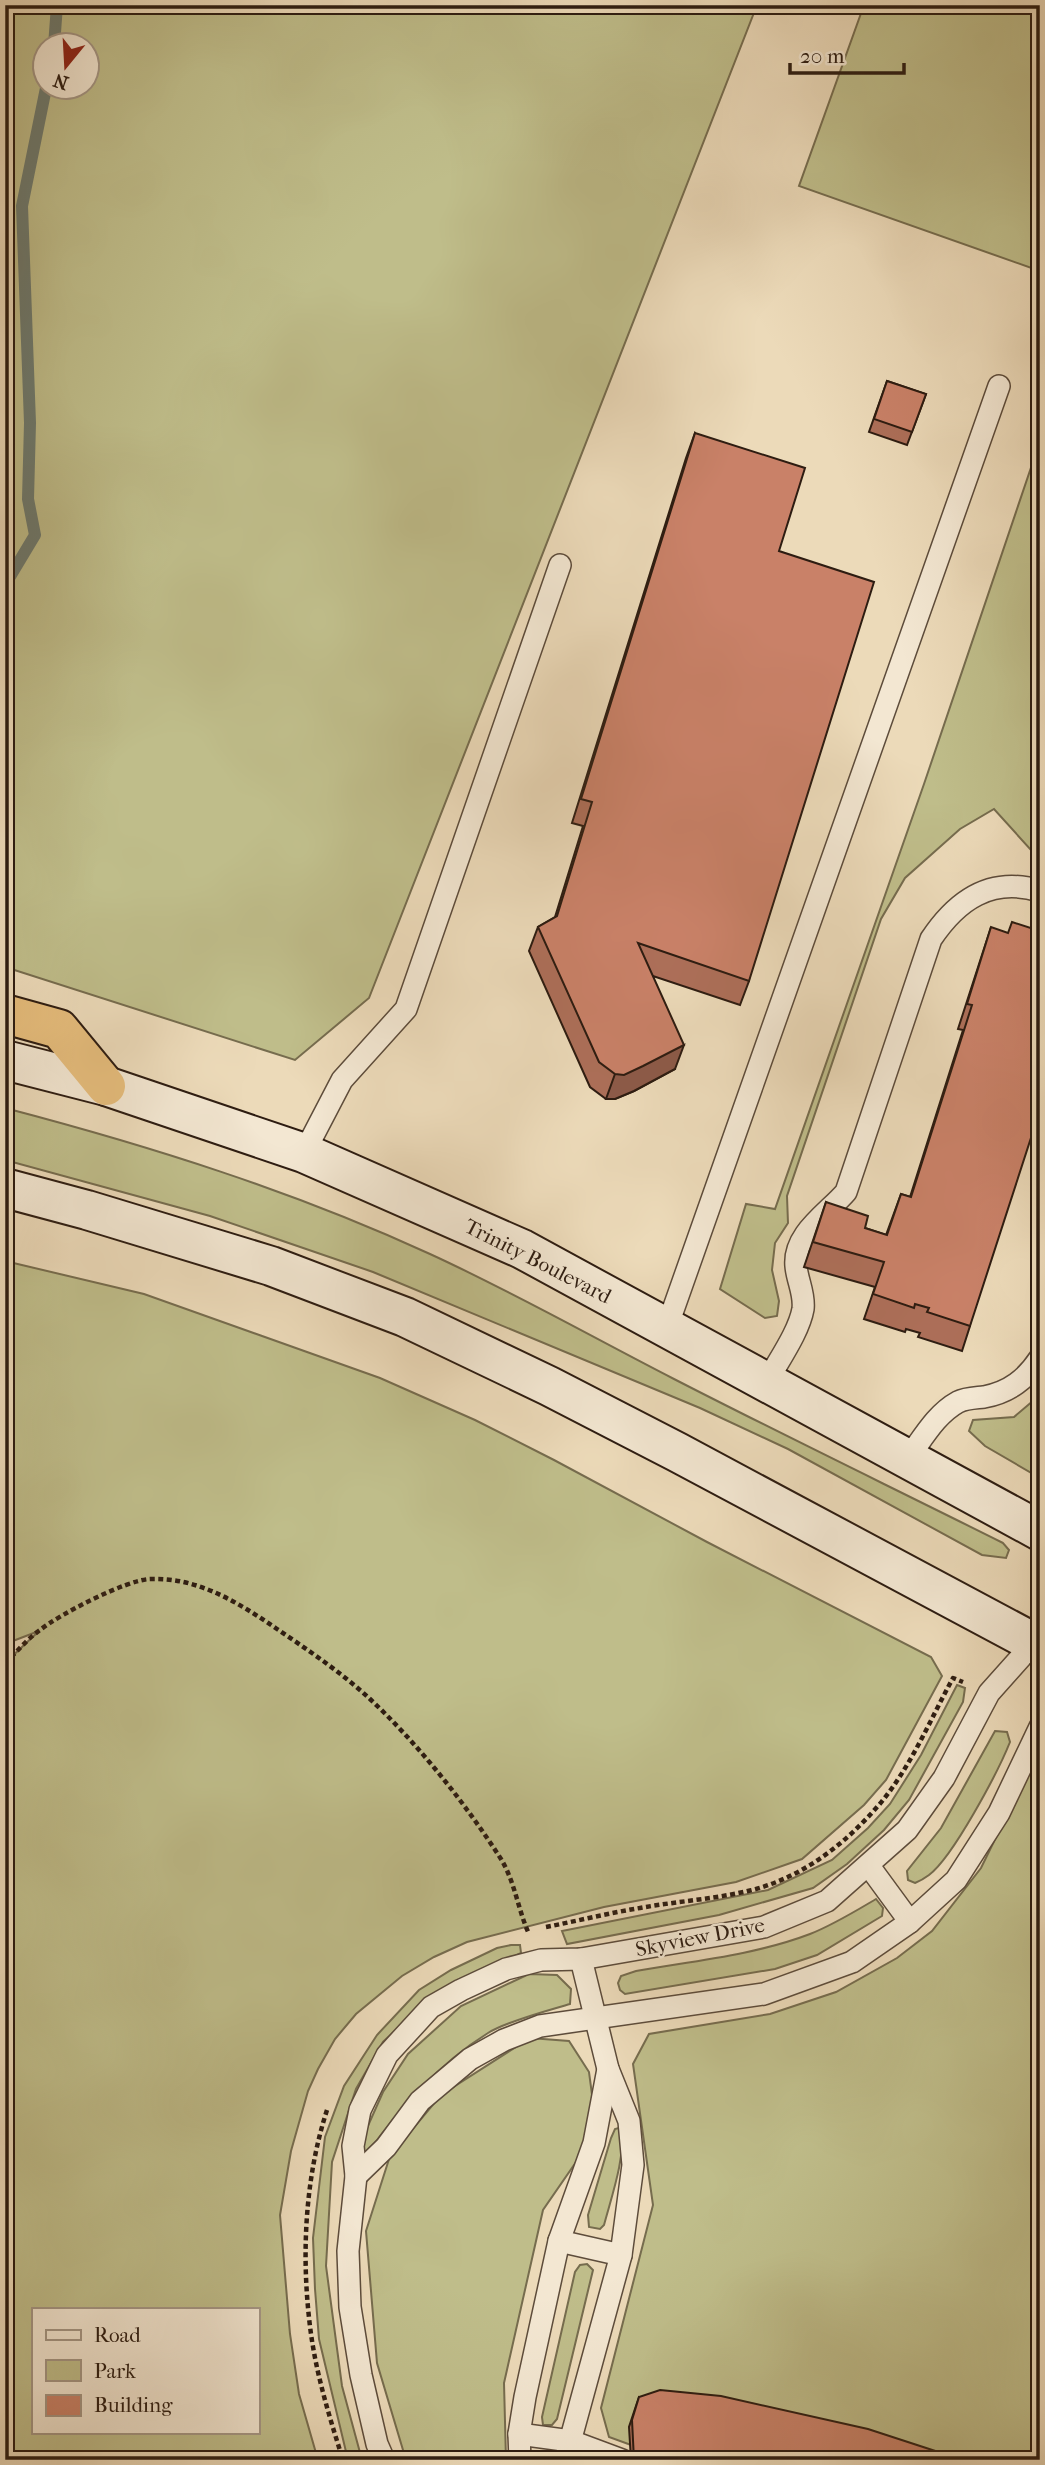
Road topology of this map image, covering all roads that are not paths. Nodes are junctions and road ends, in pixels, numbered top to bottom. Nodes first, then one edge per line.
1 (999, 386) dead end
2 (560, 565) dead end
3 (1040, 891) edge
4 (5, 1014) edge
5 (5, 1060) edge
6 (106, 1086) junction
7 (304, 1153) junction
8 (5, 1188) edge
9 (667, 1327) junction
10 (1040, 1358) edge
11 (768, 1382) junction
12 (908, 1458) junction
13 (1040, 1531) edge
14 (1037, 1642) edge
15 (1040, 1727) edge
16 (869, 1866) junction
17 (910, 1922) junction
18 (581, 1959) junction
19 (597, 2017) junction
20 (608, 2069) junction
21 (356, 2176) junction
22 (559, 2241) junction
23 (621, 2255) junction
24 (519, 2434) junction
25 (568, 2451) edge
26 (384, 2460) edge
27 (520, 2460) edge
28 (622, 2460) edge

1 - 9 lane
2 - 7 lane
3 - 11 lane
4 - 6 highway
5 - 6 main road, Trinity Boulevard
6 - 7 main road, Trinity Boulevard
7 - 9 main road, Trinity Boulevard
8 - 14 main road
9 - 11 main road, Trinity Boulevard
10 - 12 lane
11 - 12 main road, Trinity Boulevard
12 - 13 main road, Trinity Boulevard
14 - 16 lane, Skyview Drive
15 - 17 lane
16 - 17 lane
16 - 18 lane, Skyview Drive
17 - 19 lane
18 - 19 lane
18 - 21 lane, Skyview Drive
19 - 20 lane
19 - 21 lane
20 - 22 lane
20 - 23 lane
21 - 26 lane, Skyview Drive
22 - 23 lane
22 - 24 lane
23 - 25 lane
24 - 25 lane
24 - 27 lane
25 - 28 lane

